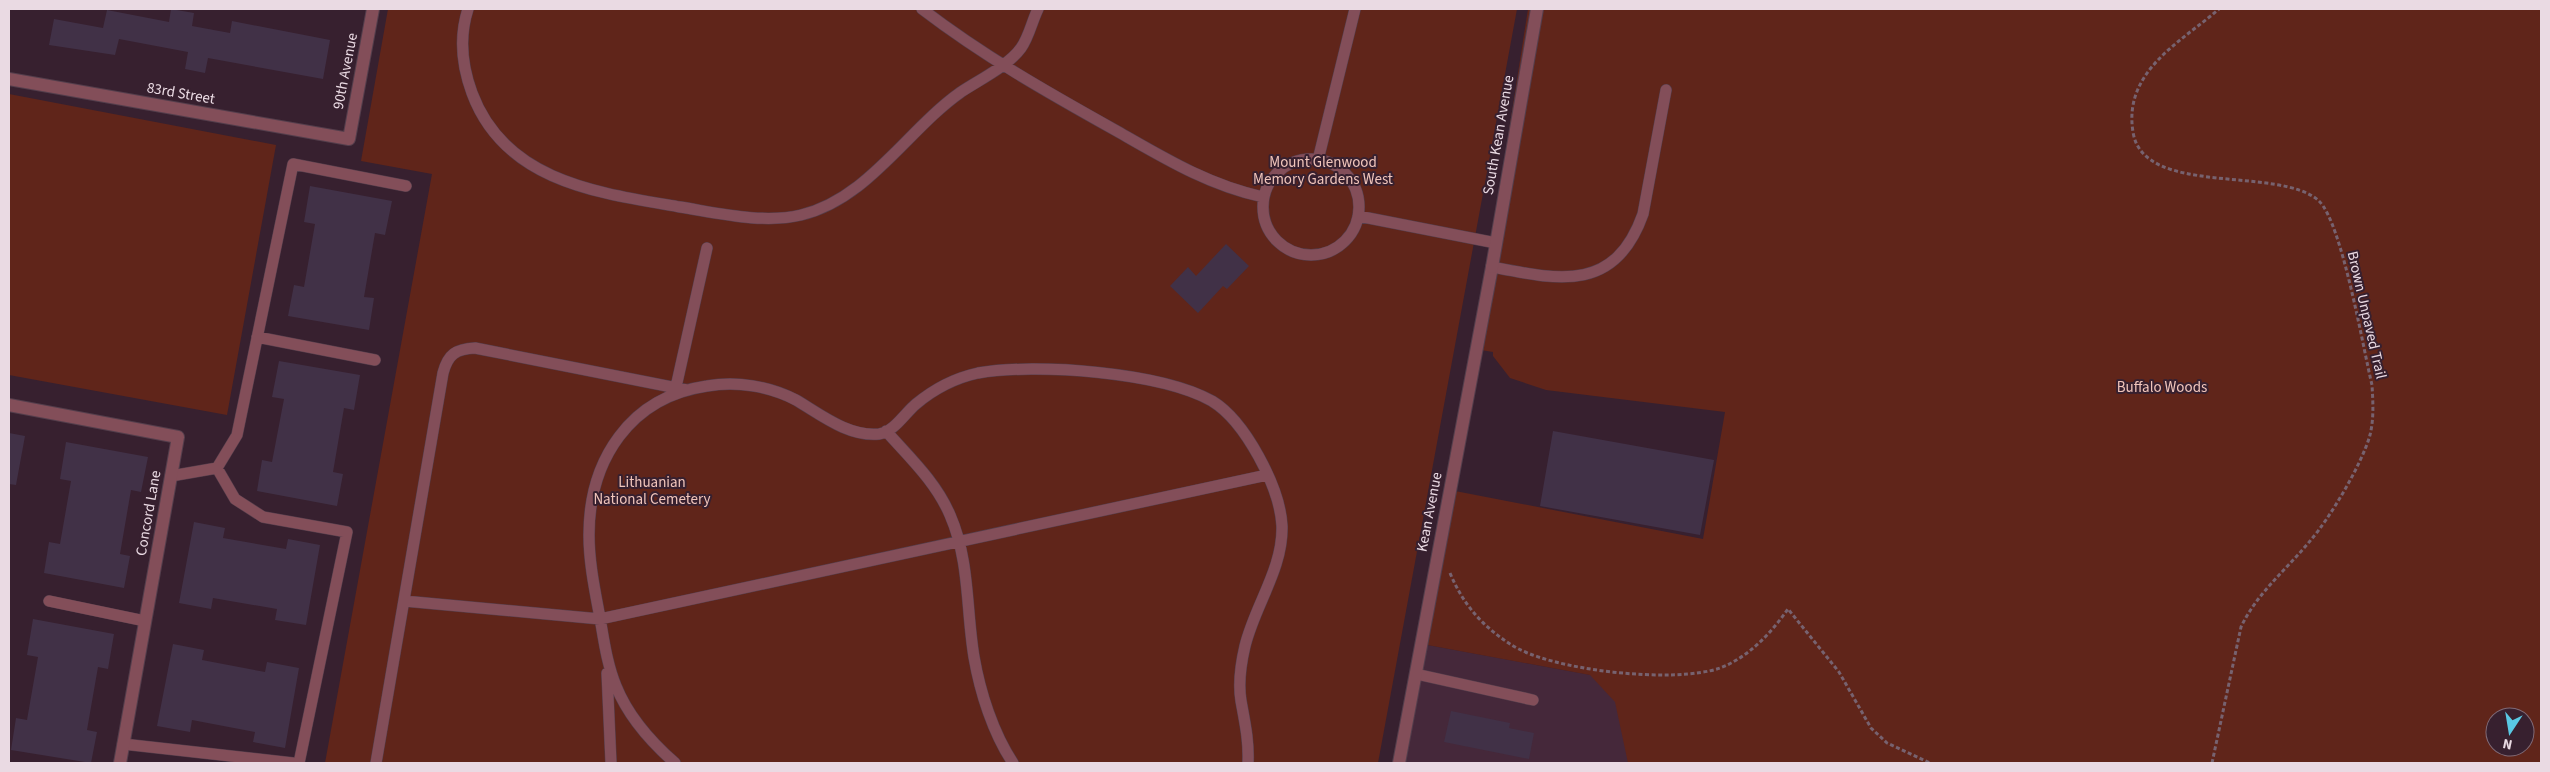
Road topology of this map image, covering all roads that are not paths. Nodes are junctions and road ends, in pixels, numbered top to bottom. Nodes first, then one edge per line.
1 (373, 9) edge
2 (468, 9) edge
3 (922, 9) edge
4 (1038, 9) edge
5 (1355, 9) edge
6 (1537, 9) edge
7 (1000, 65) junction
8 (9, 80) edge
9 (1666, 90) dead end
10 (349, 139) joint
11 (1318, 160) junction
12 (406, 186) dead end
13 (1263, 198) junction
14 (1358, 216) junction
15 (1496, 243) junction
16 (707, 248) dead end
17 (1492, 268) junction
18 (257, 337) junction
19 (375, 360) dead end
20 (676, 387) junction
21 (688, 390) junction
22 (9, 405) edge
23 (886, 432) junction
24 (217, 468) junction
25 (1267, 475) junction
26 (171, 476) junction
27 (959, 539) junction
28 (404, 601) junction
29 (49, 602) dead end
30 (600, 619) junction
31 (145, 621) junction
32 (606, 658) junction
33 (1416, 674) junction
34 (1533, 700) dead end
35 (123, 744) junction
36 (120, 763) edge
37 (293, 763) edge
38 (300, 763) edge
39 (376, 763) edge
40 (611, 763) edge
41 (675, 763) edge
42 (1011, 763) edge
43 (1248, 763) edge
44 (1400, 763) edge

1 - 10 street, 90th Avenue
2 - 7 lane
3 - 7 lane
4 - 7 lane
5 - 11 lane
6 - 15 street, South Kean Avenue
7 - 13 lane
8 - 10 street, 83rd Street
9 - 17 lane
11 - 13 lane
11 - 14 lane
12 - 18 lane
13 - 14 lane
14 - 15 lane
15 - 17 street, South Kean Avenue
16 - 20 lane
17 - 33 street, Kean Avenue
18 - 19 lane
18 - 24 lane
20 - 21 lane
20 - 28 lane
21 - 23 lane
21 - 30 lane
22 - 26 street, Concord Lane
23 - 25 lane
23 - 27 lane
24 - 26 lane
24 - 38 lane
25 - 27 lane
25 - 43 lane
26 - 31 street, Concord Lane
27 - 30 lane
27 - 42 lane
28 - 30 lane
28 - 39 lane
29 - 31 lane
30 - 32 lane
31 - 35 street, Concord Lane
32 - 40 lane
32 - 41 lane
33 - 34 lane
33 - 44 street, Kean Avenue
35 - 36 street, Concord Lane
35 - 37 lane

